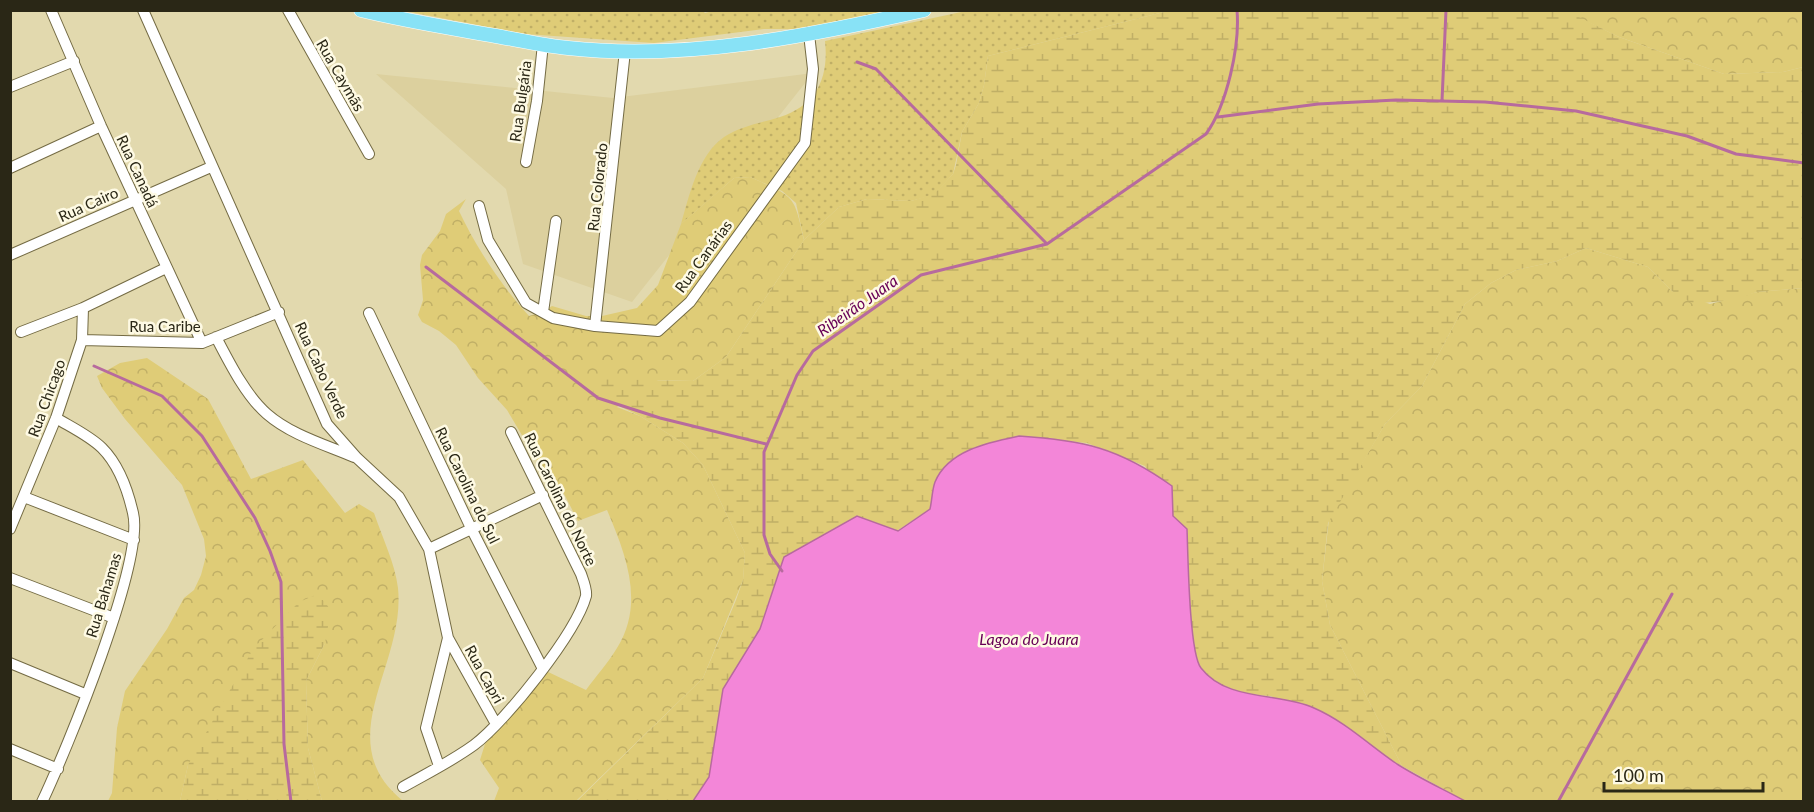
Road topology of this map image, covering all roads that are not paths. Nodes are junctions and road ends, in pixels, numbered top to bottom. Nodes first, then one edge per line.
1 (51, 10) edge
2 (143, 10) edge
3 (288, 10) edge
4 (362, 10) edge
5 (924, 10) edge
6 (809, 34) junction
7 (543, 44) junction
8 (625, 51) junction
9 (74, 61) junction
10 (10, 87) edge
11 (101, 126) junction
12 (369, 154) dead end
13 (526, 162) dead end
14 (211, 167) junction
15 (10, 168) edge
16 (135, 199) junction
17 (479, 206) dead end
18 (556, 221) dead end
19 (10, 255) edge
20 (166, 268) junction
21 (83, 308) junction
22 (279, 312) junction
23 (543, 312) junction
24 (369, 313) dead end
25 (595, 326) junction
26 (21, 332) dead end
27 (216, 337) junction
28 (82, 340) junction
29 (202, 343) junction
30 (56, 418) junction
31 (511, 432) dead end
32 (357, 458) junction
33 (543, 495) junction
34 (24, 497) junction
35 (471, 528) junction
36 (10, 529) edge
37 (134, 540) junction
38 (429, 549) junction
39 (10, 578) edge
40 (114, 618) junction
41 (448, 638) junction
42 (10, 663) edge
43 (543, 669) junction
44 (85, 694) junction
45 (496, 724) junction
46 (10, 749) edge
47 (439, 766) junction
48 (58, 769) junction
49 (403, 788) dead end
50 (42, 801) edge

1 - 9 street, Rua Canadá
2 - 14 street, Rua Cabo Verde
3 - 12 street, Rua Caymãs
4 - 7 main road
5 - 6 main road
6 - 8 main road
6 - 25 street, Rua Canárias
7 - 8 main road
7 - 13 street, Rua Bulgária
8 - 25 street, Rua Colorado
9 - 10 street
9 - 11 street, Rua Canadá
11 - 15 street
11 - 16 street, Rua Canadá
14 - 16 street, Rua Cairo
14 - 22 street, Rua Cabo Verde
16 - 19 street, Rua Cairo
16 - 20 street, Rua Canadá
17 - 23 street, Rua Canárias
18 - 23 street
20 - 21 street
20 - 29 street, Rua Canadá
21 - 26 street
21 - 28 street, Rua Chicago
22 - 27 street, Rua Caribe
22 - 32 street, Rua Cabo Verde
23 - 25 street, Rua Canárias
24 - 35 street, Rua Carolina do Sul
27 - 29 street, Rua Caribe
27 - 32 street
28 - 29 street, Rua Caribe
28 - 30 street, Rua Chicago
30 - 34 street, Rua Chicago
30 - 37 street, Rua Bahamas
31 - 33 street, Rua Carolina do Norte
32 - 38 street, Rua Cabo Verde
33 - 35 street
33 - 43 street, Rua Carolina do Norte
34 - 36 street, Rua Chicago
34 - 37 street
35 - 38 street
35 - 43 street, Rua Carolina do Sul
37 - 40 street, Rua Bahamas
38 - 41 street, Rua Cabo Verde
39 - 40 street
40 - 44 street, Rua Bahamas
41 - 45 street, Rua Capri
41 - 47 street, Rua Cabo Verde
42 - 44 street
43 - 45 street, Rua Carolina do Norte
44 - 48 street, Rua Bahamas
45 - 47 street, Rua Carolina do Norte
46 - 48 street
47 - 49 street, Rua Carolina do Norte
48 - 50 street, Rua Bahamas

